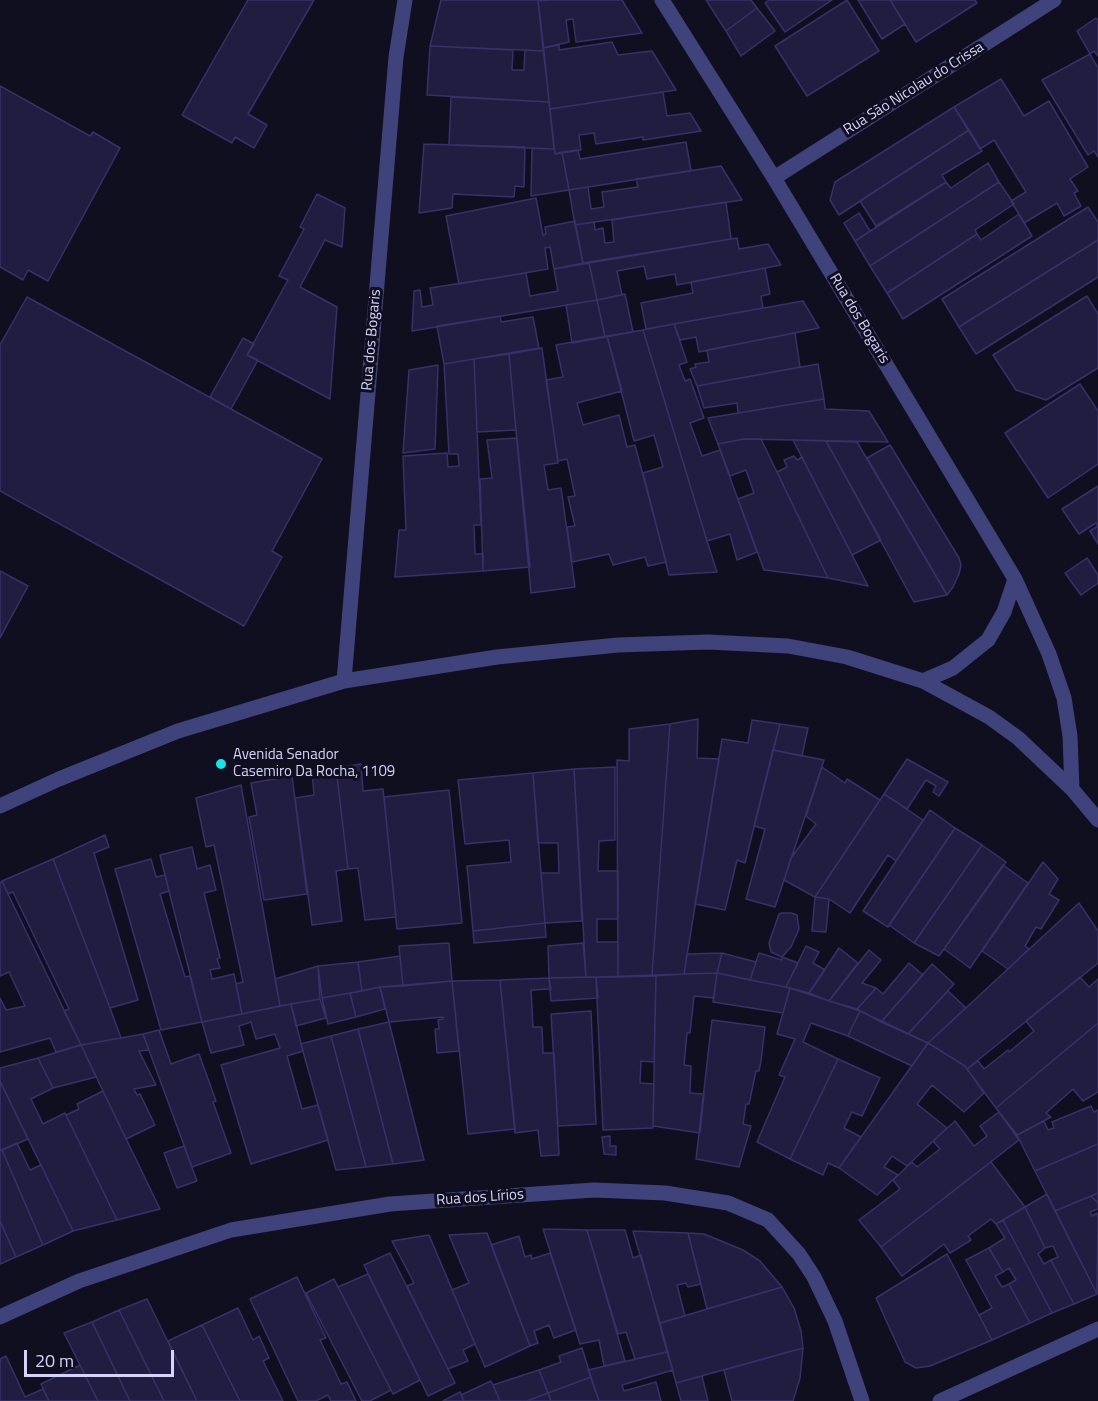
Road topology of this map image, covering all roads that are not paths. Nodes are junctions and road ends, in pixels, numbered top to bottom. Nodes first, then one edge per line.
1 (405, 0) edge
2 (662, 0) edge
3 (1054, 0) edge
4 (774, 178) junction
5 (1015, 579) junction
6 (344, 681) junction
7 (923, 681) junction
8 (1072, 789) junction
9 (0, 806) edge
10 (1098, 820) edge
11 (0, 1317) edge
12 (1098, 1329) edge
13 (862, 1401) edge
14 (940, 1401) edge

1 - 6 street, Rua dos Bogaris
2 - 4 street, Rua dos Bogaris
3 - 4 street, Rua São Nicolau do Crissa
4 - 5 street, Rua dos Bogaris
5 - 7 street
5 - 8 street, Rua dos Bogaris
6 - 7 street
6 - 9 street
7 - 8 street
8 - 10 street
11 - 13 street, Rua dos Lírios
12 - 14 street

